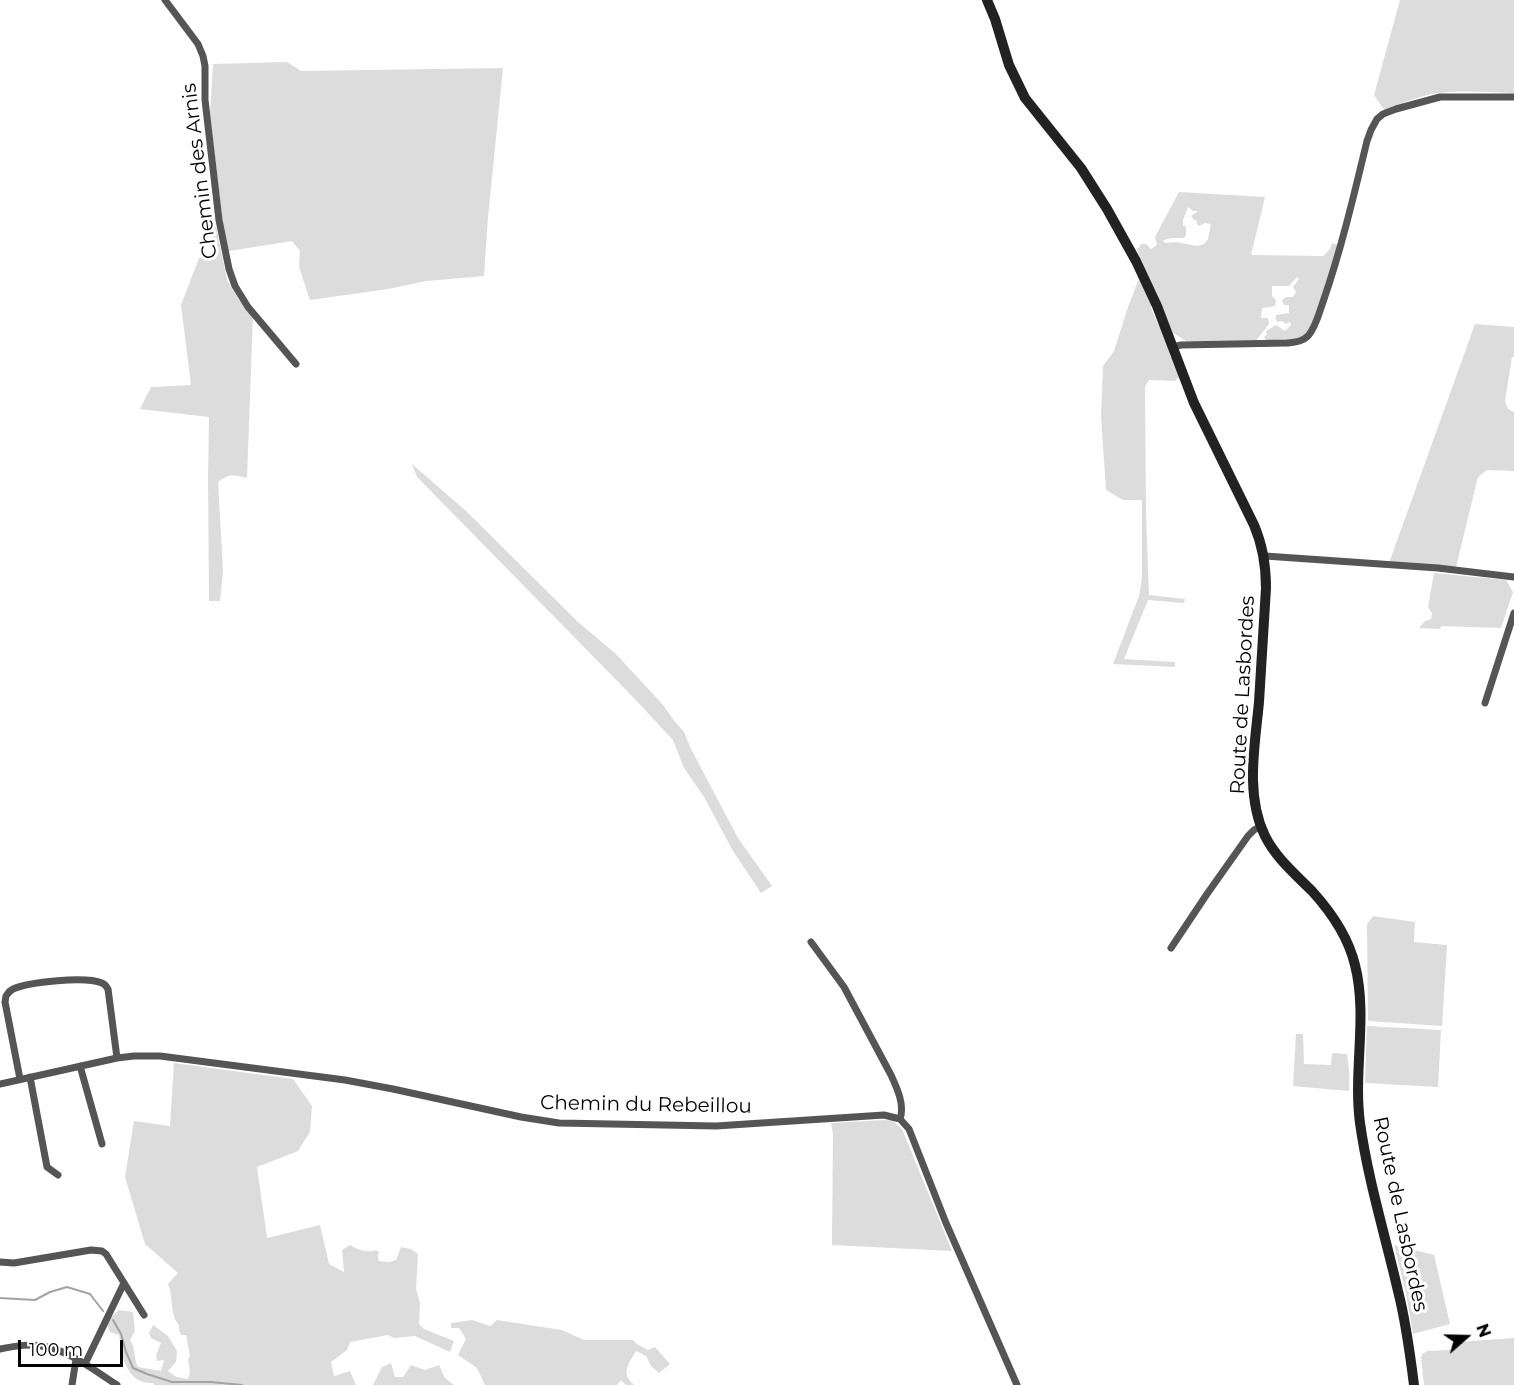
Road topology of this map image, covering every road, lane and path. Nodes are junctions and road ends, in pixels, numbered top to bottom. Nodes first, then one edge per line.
1 (165, 0) edge
2 (987, 0) edge
3 (1514, 97) edge
4 (1173, 347) junction
5 (296, 364) dead end
6 (1264, 556) junction
7 (1514, 577) edge
8 (1514, 613) edge
9 (1485, 703) dead end
10 (1261, 826) junction
11 (811, 942) dead end
12 (1171, 948) dead end
13 (4, 992) edge
14 (117, 1058) junction
15 (80, 1066) junction
16 (30, 1077) junction
17 (20, 1079) junction
18 (0, 1084) edge
19 (900, 1119) junction
20 (102, 1144) dead end
21 (58, 1175) dead end
22 (0, 1262) edge
23 (124, 1282) junction
24 (144, 1316) dead end
25 (0, 1349) edge
26 (75, 1359) junction
27 (85, 1364) junction
28 (72, 1385) edge
29 (117, 1385) edge
30 (1017, 1385) edge
31 (1414, 1385) edge

1 - 5 street, Chemin des Arnis
2 - 4 street, Route de Lasbordes
3 - 4 street
4 - 6 street, Route de Lasbordes
6 - 7 street
6 - 10 street, Route de Lasbordes
8 - 9 street
10 - 12 street
10 - 31 street, Route de Lasbordes
11 - 19 street
13 - 14 street
13 - 17 street
14 - 15 street, Chemin du Rebeillou
14 - 19 street, Chemin du Rebeillou
15 - 16 street, Chemin du Rebeillou
15 - 20 street
16 - 17 street, Chemin du Rebeillou
16 - 21 street
17 - 18 street, Chemin du Rebeillou
19 - 30 street
22 - 23 street
23 - 24 street
23 - 27 street
25 - 26 street
26 - 27 street
26 - 28 street
27 - 29 street

